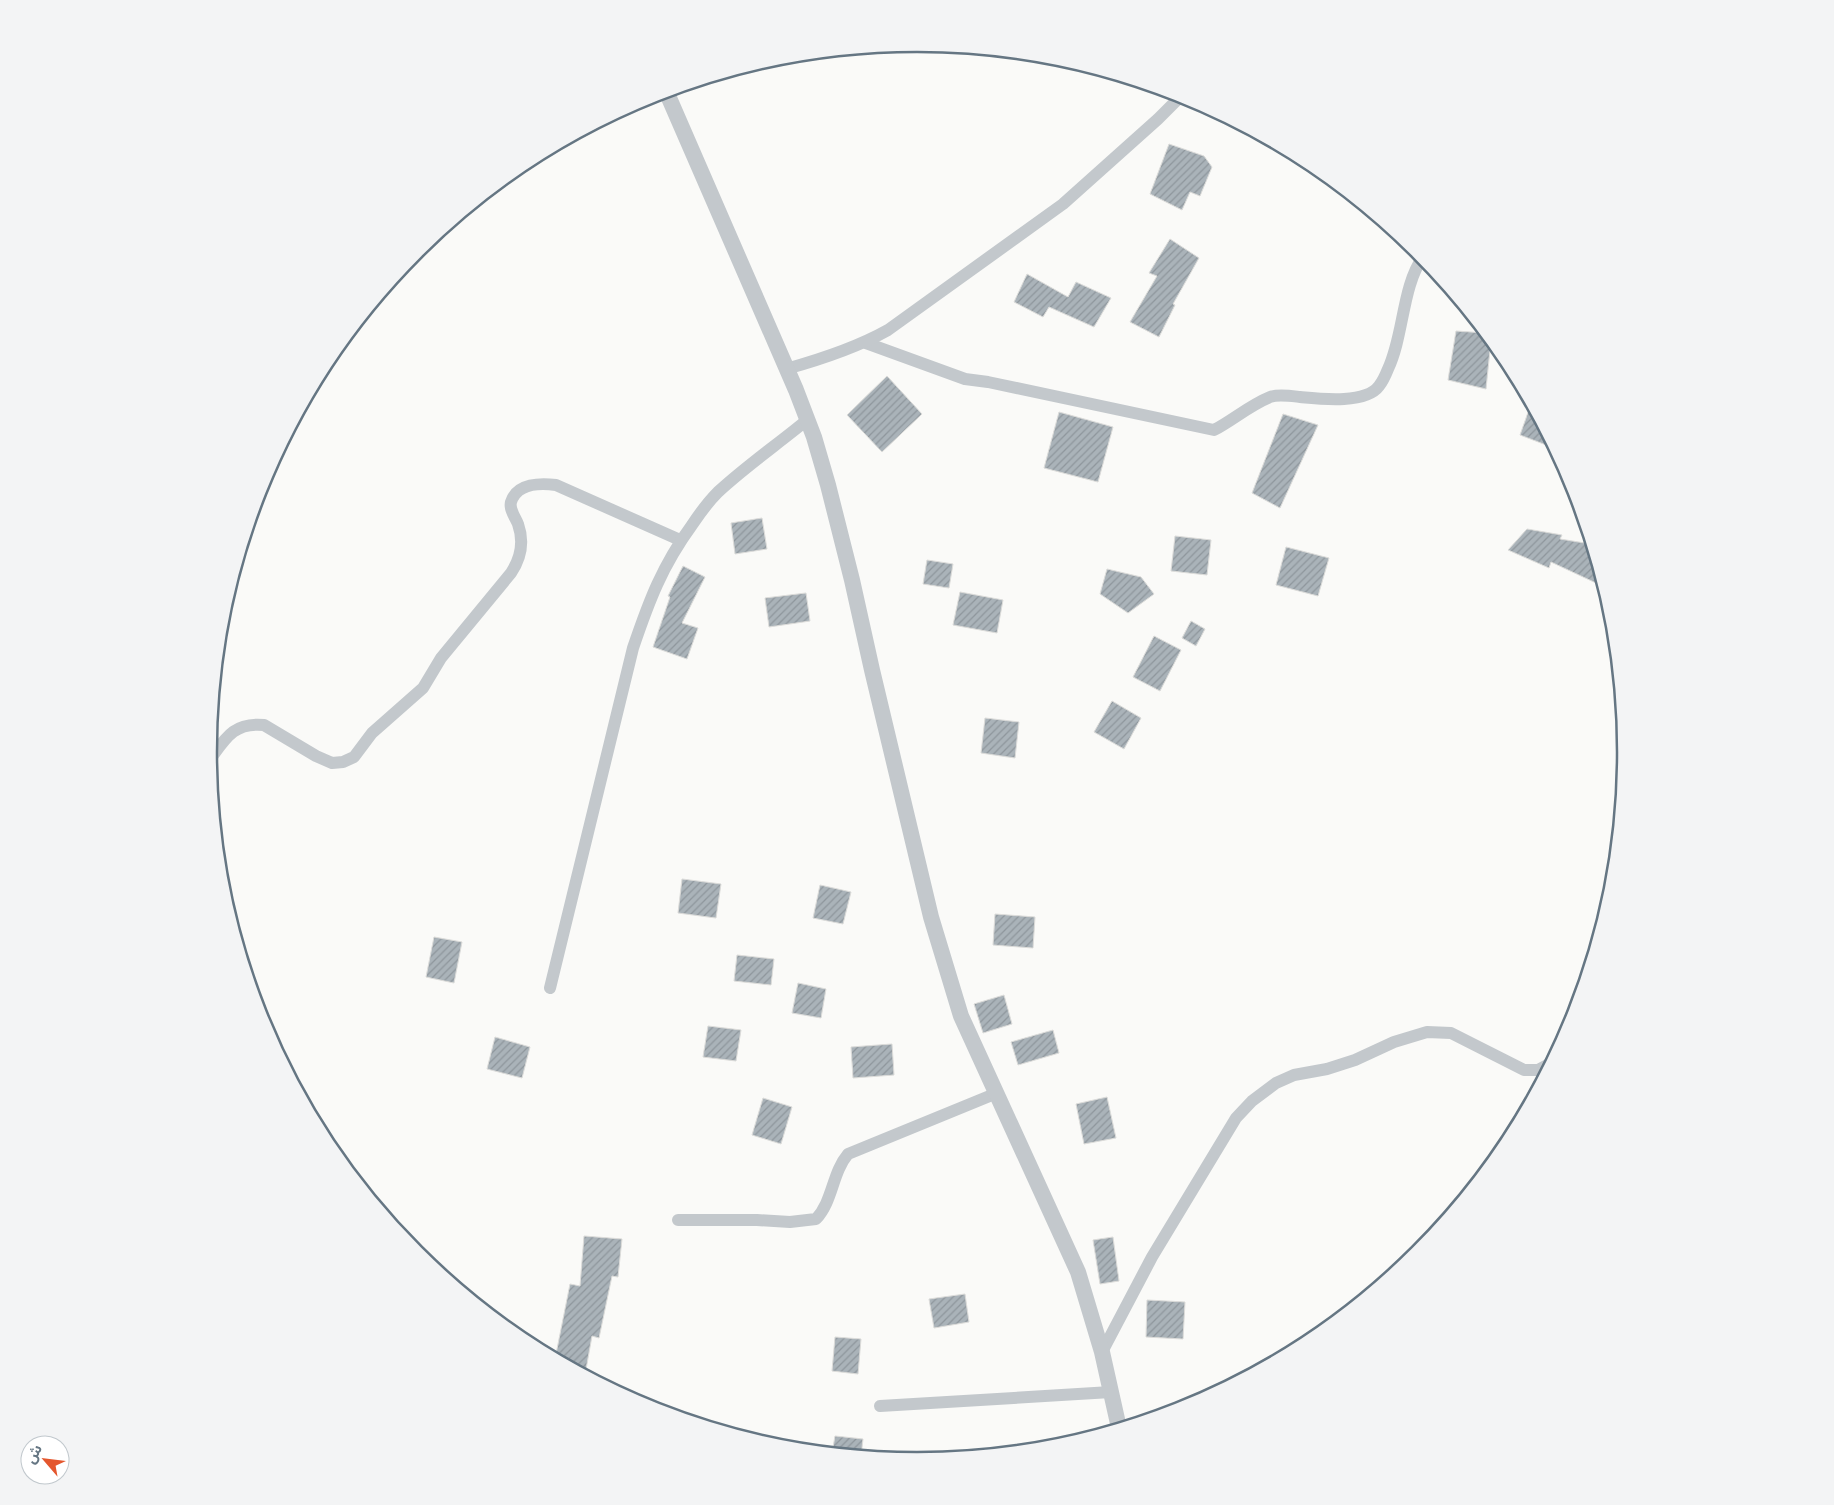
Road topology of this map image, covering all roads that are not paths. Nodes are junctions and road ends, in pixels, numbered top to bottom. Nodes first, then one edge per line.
1 (669, 99) edge
2 (1175, 102) edge
3 (1419, 265) edge
4 (866, 343) junction
5 (786, 369) junction
6 (807, 420) junction
7 (680, 540) junction
8 (217, 750) edge
9 (550, 988) dead end
10 (1542, 1068) edge
11 (997, 1093) junction
12 (678, 1220) dead end
13 (1102, 1352) junction
14 (1111, 1392) junction
15 (880, 1406) dead end
16 (1118, 1423) edge

1 - 5 street
2 - 4 street
3 - 4 street
4 - 5 street
5 - 6 street
6 - 7 street
6 - 11 street
7 - 8 street
7 - 9 street
10 - 13 street
11 - 12 street
11 - 13 street
13 - 14 street
14 - 15 street
14 - 16 street

